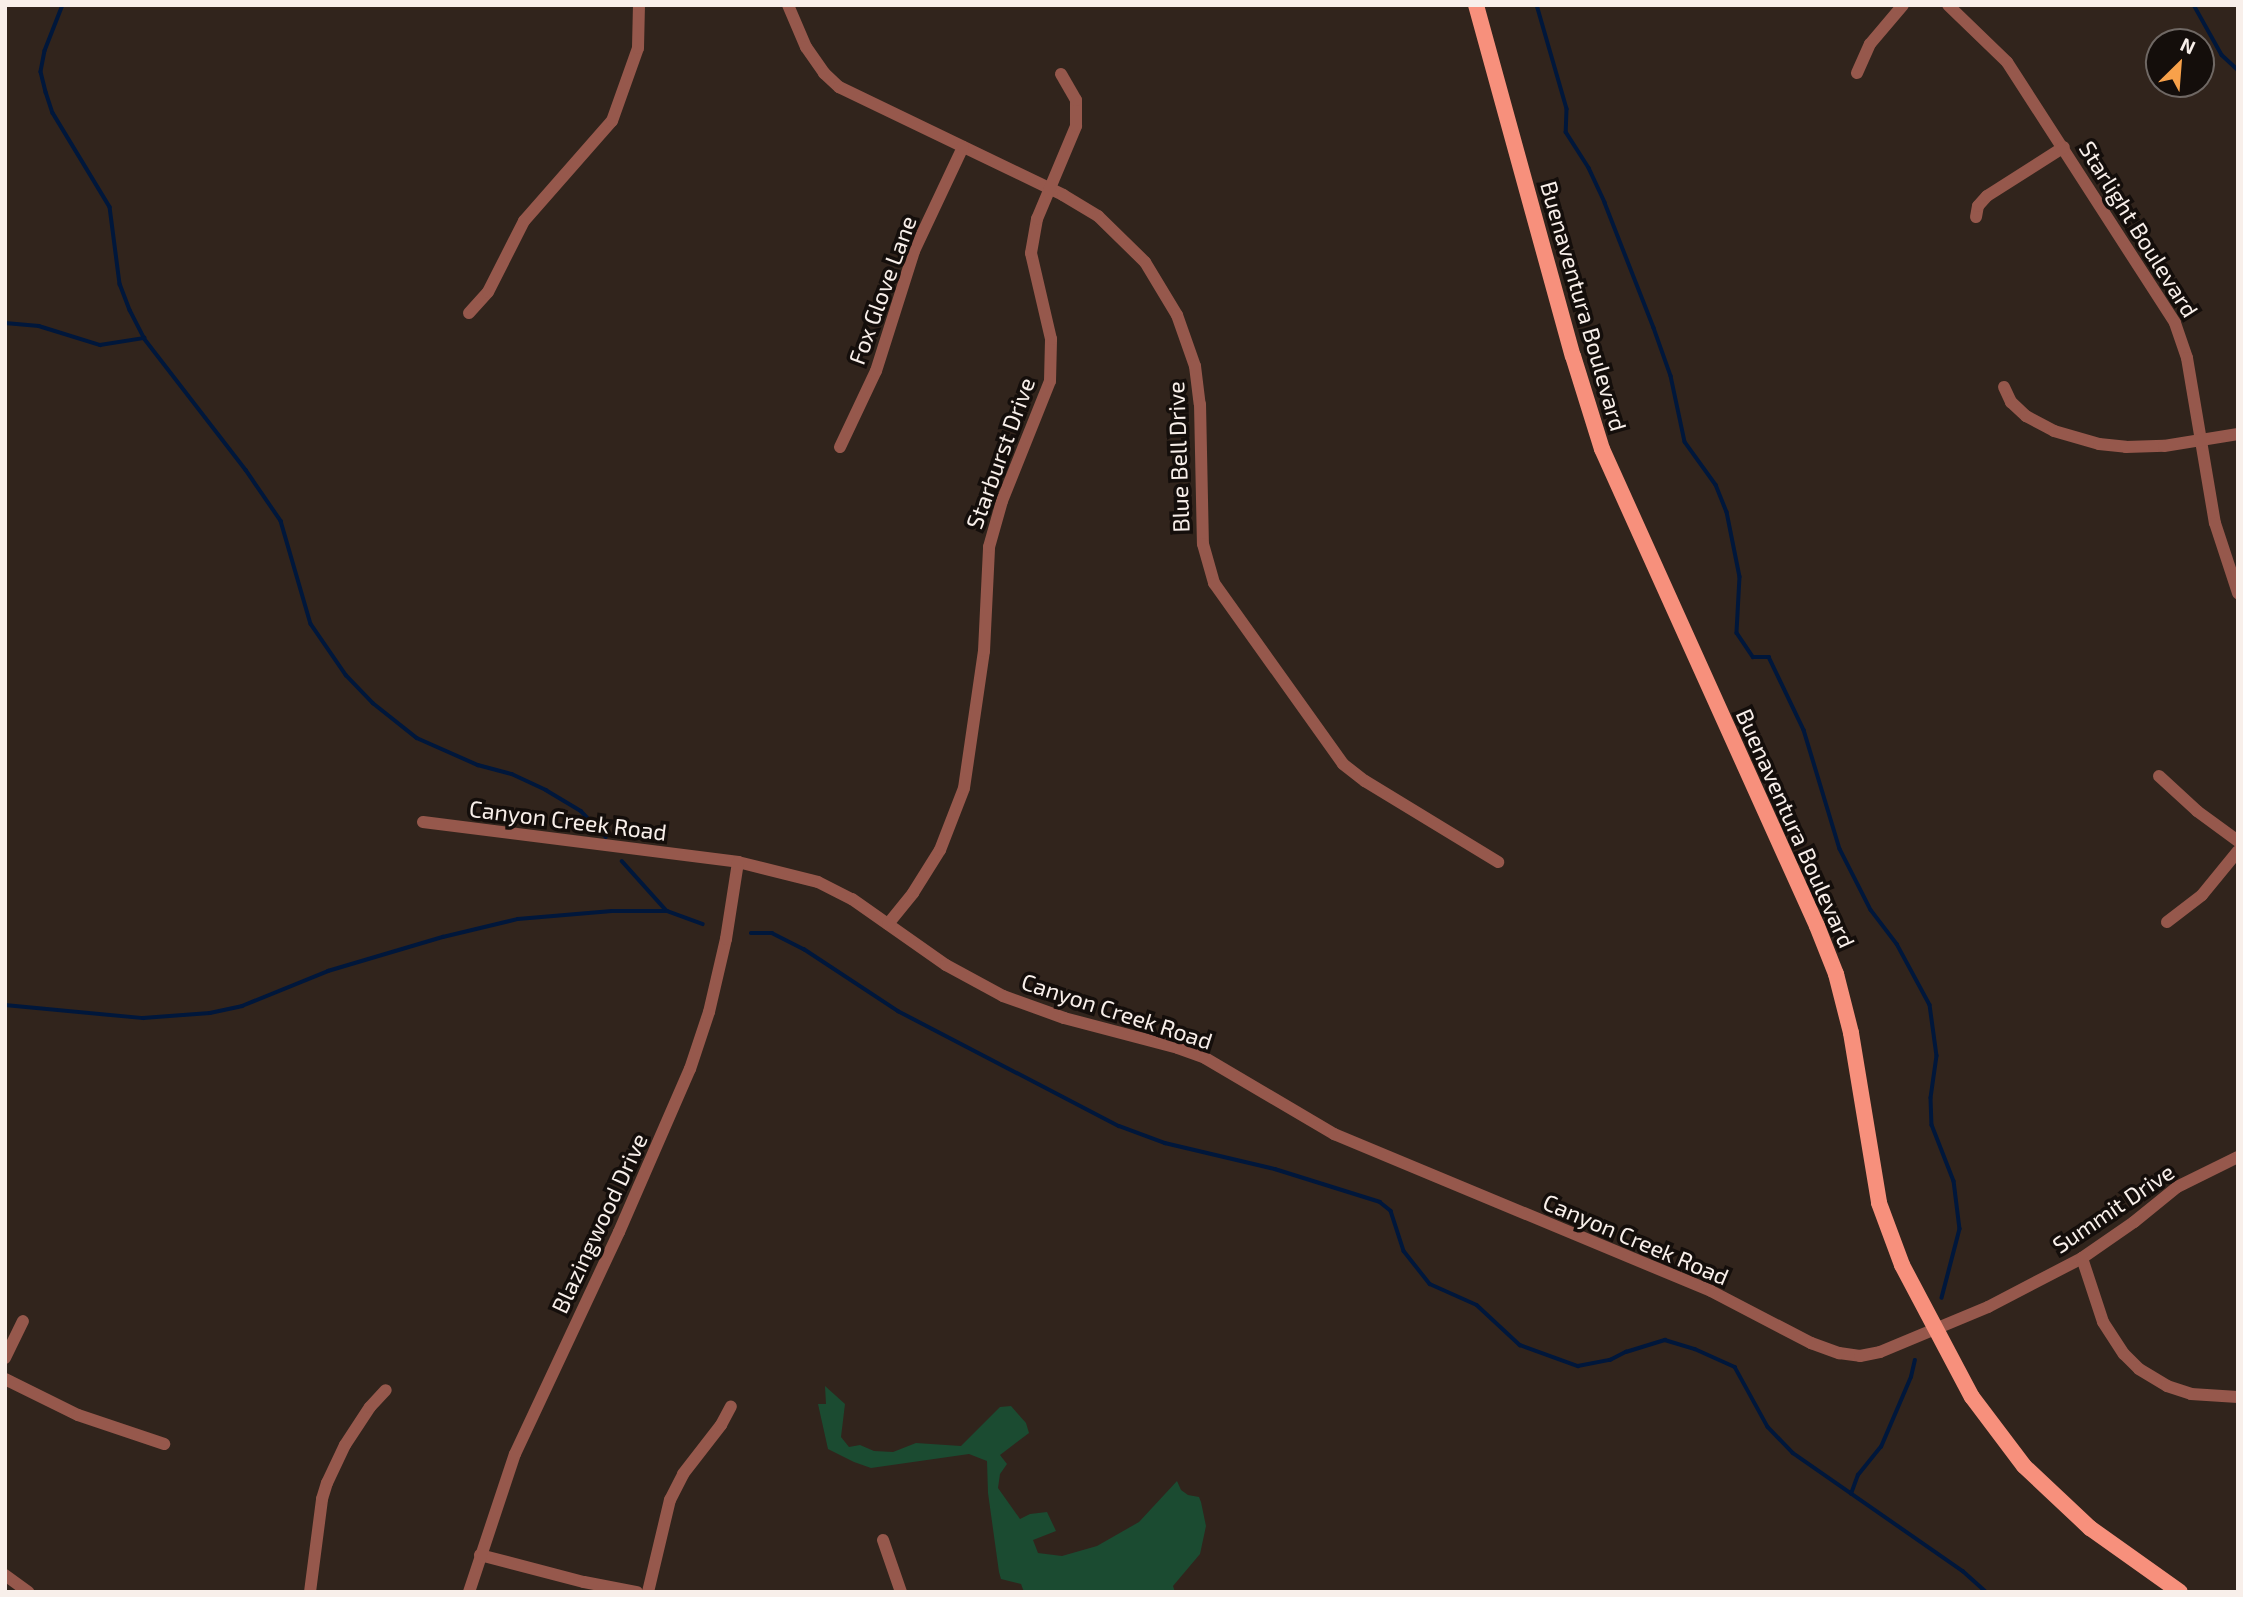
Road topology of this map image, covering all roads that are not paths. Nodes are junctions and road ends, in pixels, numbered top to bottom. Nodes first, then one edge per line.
1 (639, 5) edge
2 (788, 5) edge
3 (1476, 5) edge
4 (1903, 5) edge
5 (1948, 5) edge
6 (1857, 73) dead end
7 (1061, 74) dead end
8 (963, 147) junction
9 (2063, 147) junction
10 (1051, 188) junction
11 (1976, 217) dead end
12 (470, 313) dead end
13 (2004, 387) dead end
14 (2238, 434) edge
15 (2201, 441) junction
16 (840, 447) dead end
17 (2238, 593) edge
18 (2159, 776) dead end
19 (423, 822) dead end
20 (2238, 841) edge
21 (2238, 851) edge
22 (738, 862) junction
23 (1499, 862) dead end
24 (2167, 922) dead end
25 (888, 923) junction
26 (2238, 1157) edge
27 (2082, 1258) junction
28 (23, 1321) dead end
29 (1934, 1328) junction
30 (5, 1359) edge
31 (5, 1379) edge
32 (386, 1390) dead end
33 (2238, 1397) edge
34 (731, 1406) dead end
35 (164, 1444) dead end
36 (883, 1541) dead end
37 (481, 1555) junction
38 (5, 1575) edge
39 (28, 1592) edge
40 (310, 1592) edge
41 (470, 1592) edge
42 (637, 1592) edge
43 (648, 1592) edge
44 (901, 1592) edge
45 (2180, 1592) edge

1 - 12 street
2 - 8 street, Blue Bell Drive
3 - 29 main road, Buenaventura Boulevard
4 - 6 street
5 - 9 street, Starlight Boulevard
7 - 10 street, Starburst Drive
8 - 10 street, Blue Bell Drive
8 - 16 street, Fox Glove Lane
9 - 11 street
9 - 15 street, Starlight Boulevard
10 - 23 street, Blue Bell Drive
10 - 25 street, Starburst Drive
13 - 15 street
14 - 15 street
15 - 17 street, Starlight Boulevard
18 - 20 street
19 - 22 street, Canyon Creek Road
21 - 24 street
22 - 25 street, Canyon Creek Road
22 - 37 street, Blazingwood Drive
25 - 29 street, Canyon Creek Road
26 - 27 street, Summit Drive
27 - 29 street, Summit Drive
27 - 33 street
28 - 30 street
29 - 45 main road, Buenaventura Boulevard
31 - 35 street
32 - 40 street
34 - 43 street
36 - 44 street
37 - 41 street, Blazingwood Drive
37 - 42 street
38 - 39 street

